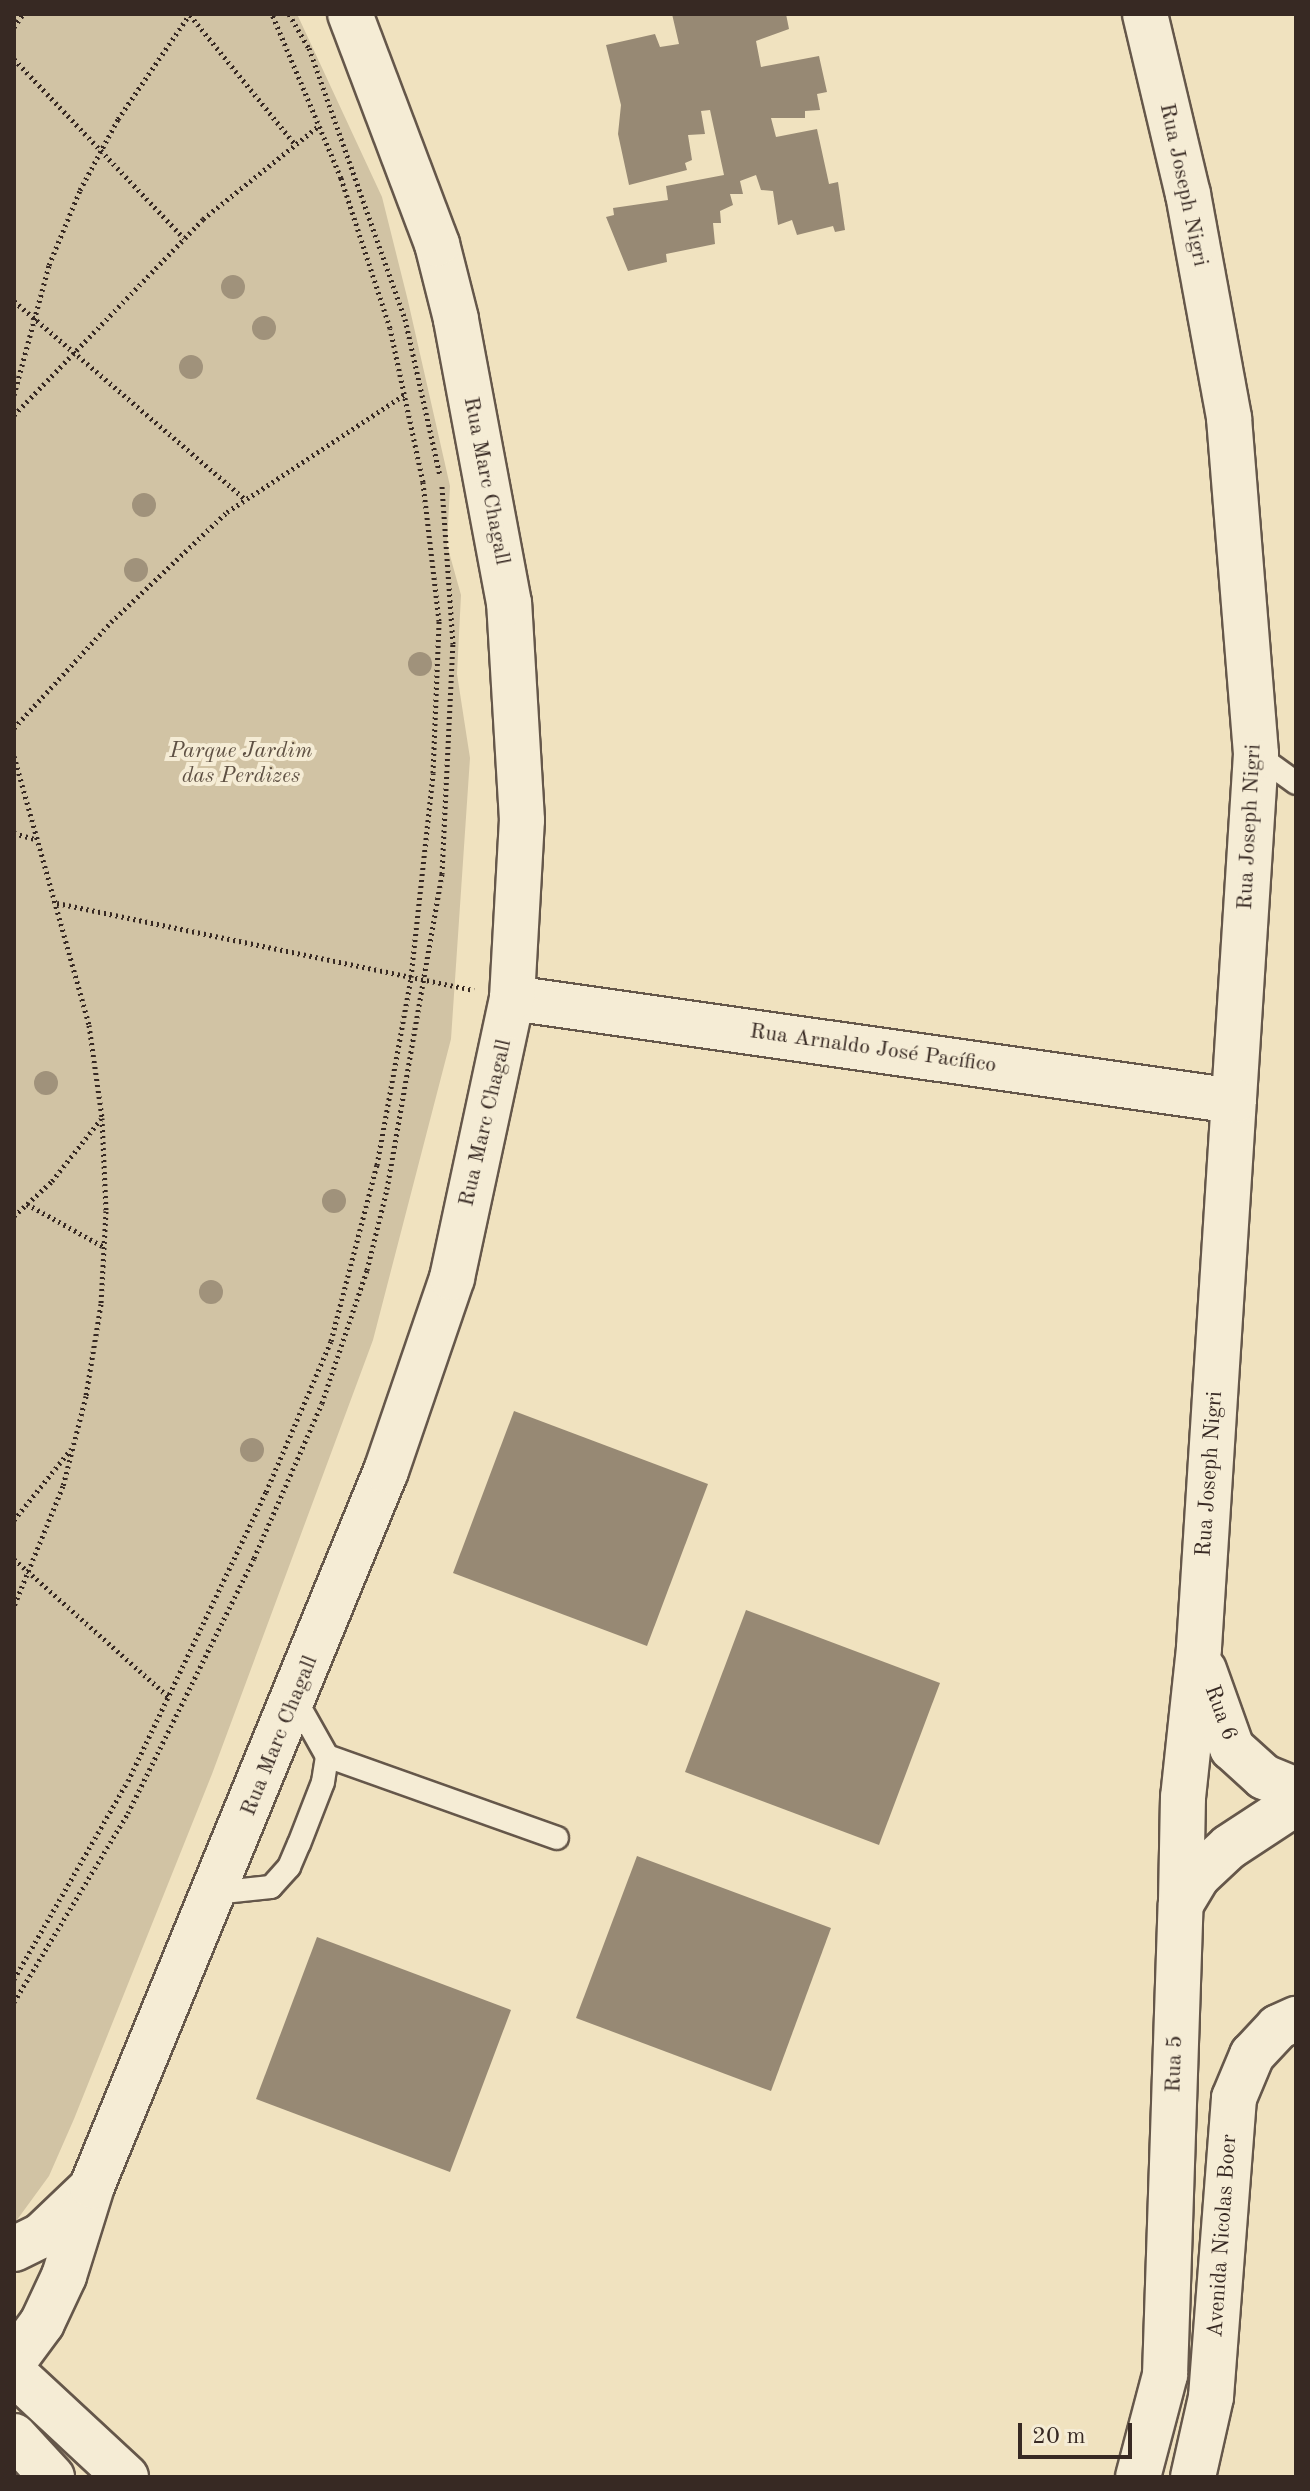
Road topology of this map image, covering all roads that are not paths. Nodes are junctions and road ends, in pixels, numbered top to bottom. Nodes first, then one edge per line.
1 (350, 14) edge
2 (1145, 14) edge
3 (1256, 754) junction
4 (1296, 783) edge
5 (512, 998) junction
6 (1234, 1101) junction
7 (1199, 1648) junction
8 (295, 1699) junction
9 (327, 1756) junction
10 (1296, 1790) edge
11 (1296, 1803) edge
12 (557, 1838) dead end
13 (214, 1893) junction
14 (1181, 1904) junction
15 (1296, 2019) edge
16 (92, 2186) junction
17 (14, 2249) edge
18 (14, 2361) edge
19 (14, 2373) edge
20 (14, 2436) edge
21 (52, 2477) edge
22 (126, 2477) edge
23 (1138, 2477) edge
24 (1193, 2477) edge

1 - 5 street, Rua Marc Chagall
2 - 3 street, Rua Joseph Nigri
3 - 4 lane
3 - 6 street, Rua Joseph Nigri
5 - 6 street, Rua Arnaldo José Pacífico
5 - 8 street, Rua Marc Chagall
6 - 7 street, Rua Joseph Nigri
7 - 10 street, Rua 6
7 - 14 street, Rua 5
8 - 9 lane
8 - 13 street, Rua Marc Chagall
9 - 12 lane
9 - 13 lane
11 - 14 street
13 - 16 street, Rua Marc Chagall
14 - 23 street, Rua 5
15 - 24 street, Avenida Nicolas Boer
16 - 17 street, Rua Marc Chagall
16 - 18 street, Rua Marc Chagall
19 - 22 street
20 - 21 street

